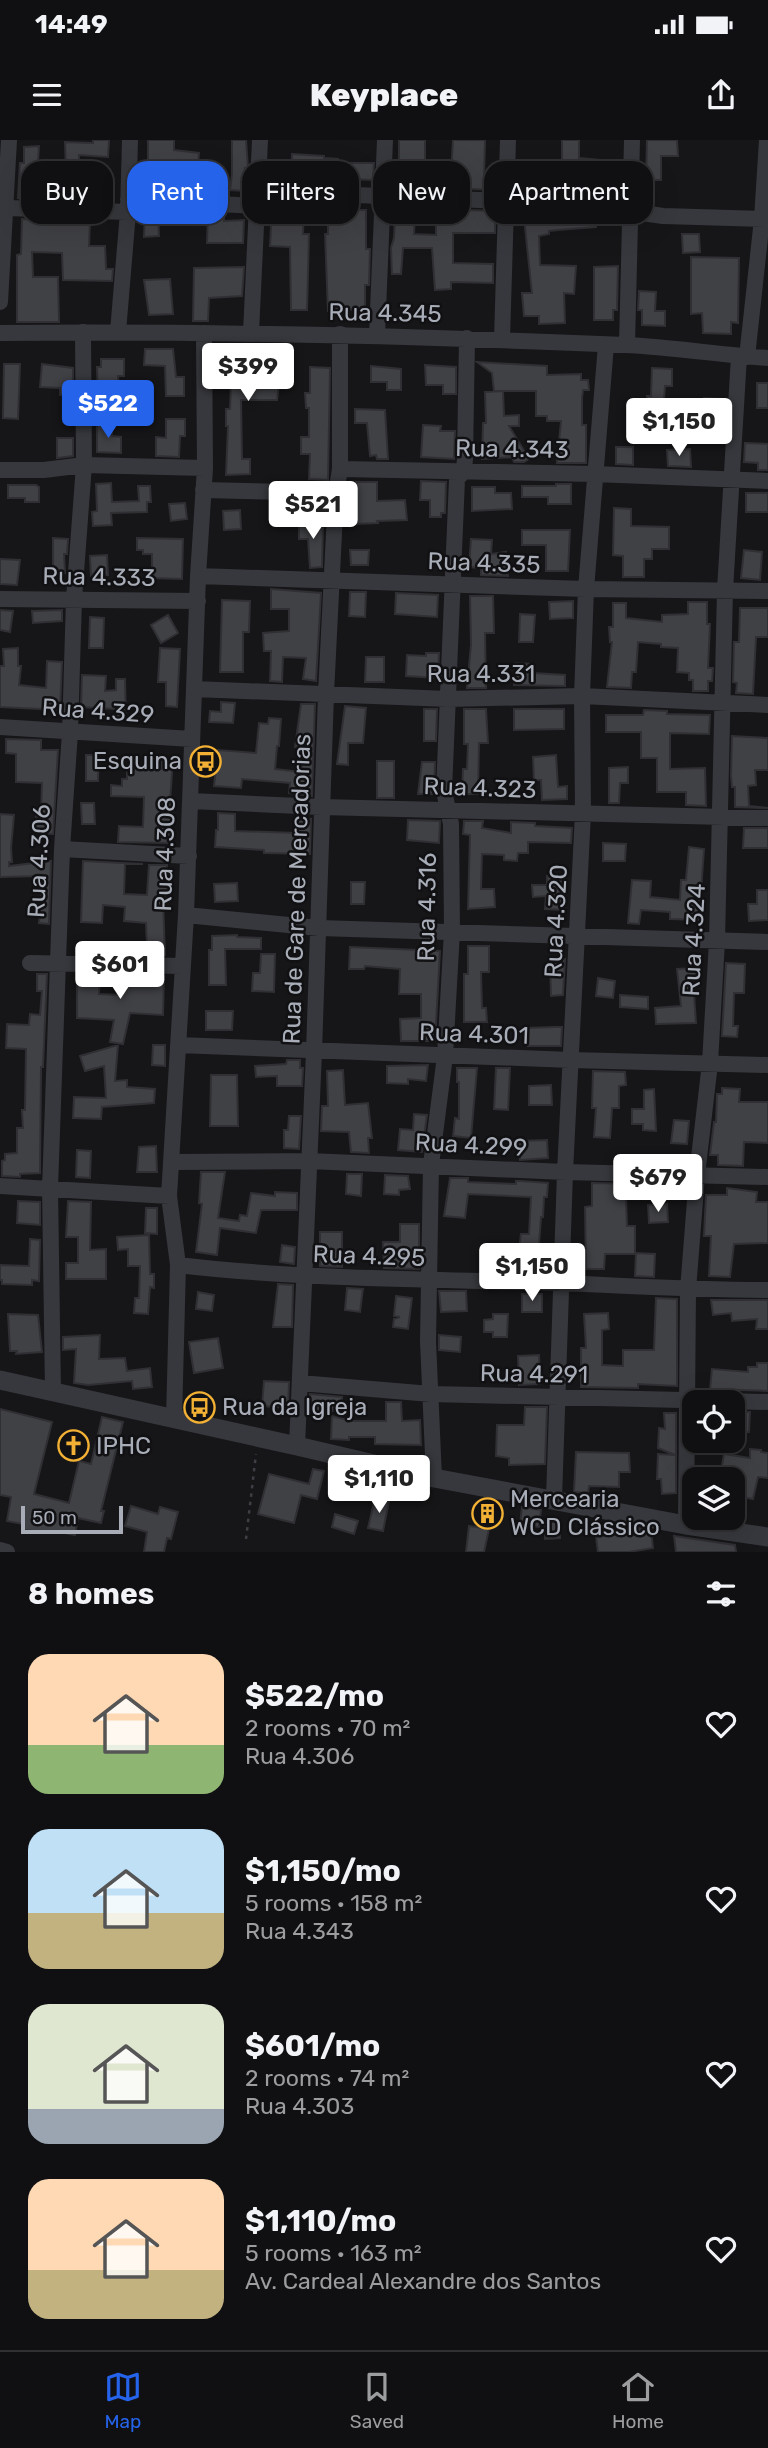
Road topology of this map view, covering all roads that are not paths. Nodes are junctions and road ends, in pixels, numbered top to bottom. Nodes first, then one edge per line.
1 (9, 140) edge
2 (130, 140) edge
3 (260, 140) edge
4 (385, 140) edge
5 (509, 140) edge
6 (632, 140) edge
7 (767, 140) edge
8 (129, 161) edge
9 (259, 161) edge
10 (385, 161) edge
11 (509, 161) edge
12 (632, 161) edge
13 (5, 200) edge
14 (127, 206) edge
15 (653, 214) edge
16 (127, 219) edge
17 (765, 219) edge
18 (257, 224) edge
19 (383, 224) edge
20 (507, 224) edge
21 (631, 224) edge
22 (0, 302) edge
23 (83, 332) junction
24 (118, 332) junction
25 (0, 333) edge
26 (204, 333) junction
27 (251, 333) junction
28 (340, 334) junction
29 (377, 335) junction
30 (467, 338) junction
31 (502, 339) junction
32 (606, 345) junction
33 (627, 345) junction
34 (743, 356) junction
35 (768, 358) edge
36 (84, 465) junction
37 (205, 468) junction
38 (340, 469) junction
39 (0, 470) edge
40 (464, 471) junction
41 (594, 474) junction
42 (732, 480) junction
43 (768, 481) edge
44 (203, 490) junction
45 (336, 493) junction
46 (198, 576) junction
47 (331, 579) junction
48 (452, 585) junction
49 (586, 589) junction
50 (724, 590) junction
51 (768, 591) edge
52 (0, 599) edge
53 (74, 599) junction
54 (198, 601) junction
55 (194, 689) junction
56 (326, 694) junction
57 (582, 696) junction
58 (448, 699) junction
59 (721, 703) junction
60 (768, 705) edge
61 (0, 727) edge
62 (71, 732) junction
63 (192, 739) junction
64 (191, 801) junction
65 (321, 807) junction
66 (447, 810) junction
67 (583, 813) junction
68 (721, 817) junction
69 (768, 818) edge
70 (62, 849) junction
71 (188, 856) junction
72 (186, 915) junction
73 (319, 928) junction
74 (452, 931) junction
75 (578, 935) junction
76 (718, 941) junction
77 (768, 942) edge
78 (57, 962) junction
79 (30, 963) dead end
80 (182, 966) junction
81 (178, 1045) junction
82 (314, 1052) junction
83 (445, 1056) junction
84 (571, 1060) junction
85 (710, 1063) junction
86 (768, 1065) edge
87 (309, 1161) junction
88 (172, 1162) junction
89 (430, 1166) junction
90 (565, 1172) junction
91 (697, 1175) junction
92 (768, 1177) edge
93 (0, 1186) edge
94 (50, 1188) junction
95 (169, 1196) junction
96 (178, 1265) junction
97 (304, 1276) junction
98 (428, 1281) junction
99 (561, 1283) junction
100 (688, 1290) junction
101 (768, 1290) edge
102 (0, 1380) edge
103 (300, 1383) junction
104 (688, 1390) edge
105 (53, 1392) junction
106 (431, 1394) junction
107 (556, 1397) junction
108 (682, 1400) edge
109 (745, 1401) edge
110 (768, 1402) edge
111 (174, 1419) junction
112 (297, 1446) junction
113 (433, 1478) junction
114 (554, 1499) junction
115 (682, 1524) edge
116 (720, 1530) edge
117 (768, 1537) edge
118 (0, 1550) edge
119 (7, 1552) edge

1 - 13 street
2 - 8 street
3 - 9 street
4 - 10 street
5 - 11 street
6 - 12 street
7 - 17 street, Rua 4.324
13 - 14 street
13 - 22 street
15 - 17 street
16 - 24 street
17 - 34 street, Rua 4.324
18 - 27 street
19 - 29 street
20 - 31 street
21 - 33 street
23 - 24 street, Rua 4.345
23 - 25 street, Rua 4.345
23 - 36 street, Rua 4.306
24 - 26 street, Rua 4.345
26 - 27 street, Rua 4.345
26 - 37 street, Rua 4.308
27 - 28 street, Rua 4.345
28 - 29 street, Rua 4.345
28 - 38 street, Rua de Gare de Mercadorias
29 - 30 street, Rua 4.345
30 - 31 street, Rua 4.345
30 - 40 street, Rua 4.316
31 - 32 street, Rua 4.345
32 - 33 street, Rua 4.345
32 - 41 street, Rua 4.320
33 - 34 street, Rua 4.345
34 - 35 street, Rua 4.345
34 - 42 street, Rua 4.324
36 - 37 street
36 - 39 street
36 - 53 street, Rua 4.306
37 - 44 street, Rua 4.308
38 - 40 street, Rua 4.343
38 - 45 street, Rua de Gare de Mercadorias
40 - 41 street, Rua 4.343
40 - 48 street, Rua 4.316
41 - 42 street, Rua 4.343
41 - 49 street, Rua 4.320
42 - 43 street, Rua 4.343
42 - 50 street, Rua 4.324
44 - 45 street
44 - 46 street, Rua 4.308
45 - 47 street, Rua de Gare de Mercadorias
46 - 47 street, Rua 4.335
46 - 54 street, Rua 4.308
47 - 48 street, Rua 4.335
47 - 56 street, Rua de Gare de Mercadorias
48 - 49 street, Rua 4.335
48 - 58 street, Rua 4.316
49 - 50 street, Rua 4.335
49 - 57 street, Rua 4.320
50 - 51 street, Rua 4.335
50 - 59 street, Rua 4.324
52 - 53 street, Rua 4.333
53 - 54 street, Rua 4.333
53 - 62 street, Rua 4.306
54 - 55 street, Rua 4.308
55 - 56 street, Rua 4.331
55 - 63 street, Rua 4.308
56 - 58 street, Rua 4.331
56 - 65 street, Rua de Gare de Mercadorias
57 - 58 street, Rua 4.331
57 - 59 street, Rua 4.331
57 - 67 street, Rua 4.320
58 - 66 street, Rua 4.316
59 - 60 street, Rua 4.331
59 - 68 street, Rua 4.324
61 - 62 street, Rua 4.329
62 - 63 street, Rua 4.329
62 - 70 street, Rua 4.306
63 - 64 street, Rua 4.308
64 - 65 street, Rua 4.323
64 - 71 street, Rua 4.308
65 - 66 street, Rua 4.323
65 - 73 street, Rua de Gare de Mercadorias
66 - 67 street, Rua 4.323
66 - 74 street, Rua 4.316
67 - 68 street, Rua 4.323
67 - 75 street, Rua 4.320
68 - 69 street, Rua 4.323
68 - 76 street, Rua 4.324
70 - 71 street
70 - 78 street, Rua 4.306
71 - 72 street, Rua 4.308
72 - 73 street
72 - 80 street, Rua 4.308
73 - 74 street
73 - 82 street, Rua de Gare de Mercadorias
74 - 75 street
74 - 83 street, Rua 4.316
75 - 76 street
75 - 84 street, Rua 4.320
76 - 77 street
76 - 85 street, Rua 4.324
78 - 79 street
78 - 80 street
78 - 94 street, Rua 4.306
80 - 81 street, Rua 4.308
81 - 82 street, Rua 4.301
81 - 88 street, Rua 4.308
82 - 83 street, Rua 4.301
82 - 87 street, Rua de Gare de Mercadorias
83 - 84 street, Rua 4.301
83 - 89 street, Rua 4.316
84 - 85 street, Rua 4.301
84 - 90 street, Rua 4.320
85 - 86 street, Rua 4.301
85 - 91 street, Rua 4.324
87 - 88 street, Rua 4.299
87 - 89 street, Rua 4.299
87 - 97 street, Rua de Gare de Mercadorias
88 - 95 street, Rua 4.308
89 - 90 street, Rua 4.299
89 - 98 street, Rua 4.316
90 - 91 street, Rua 4.299
90 - 99 street, Rua 4.320
91 - 92 street, Rua 4.299
91 - 100 street, Rua 4.324
93 - 94 street
94 - 95 street
94 - 105 street, Rua 4.306
95 - 96 street, Rua 4.308
96 - 97 street, Rua 4.295
96 - 111 street, Rua 4.308
97 - 98 street, Rua 4.295
97 - 103 street, Rua de Gare de Mercadorias
98 - 99 street, Rua 4.295
98 - 106 street, Rua 4.316
99 - 100 street, Rua 4.295
99 - 107 street, Rua 4.320
100 - 101 street, Rua 4.295
100 - 104 street, Rua 4.324
102 - 105 street
103 - 106 street, Rua 4.291
103 - 112 street, Rua de Gare de Mercadorias
105 - 111 street
106 - 107 street, Rua 4.291
106 - 113 street, Rua 4.316
107 - 108 street, Rua 4.291
107 - 114 street, Rua 4.320
109 - 110 street, Rua 4.291
111 - 112 street
112 - 113 street
113 - 114 street
114 - 115 street
116 - 117 street
118 - 119 street

